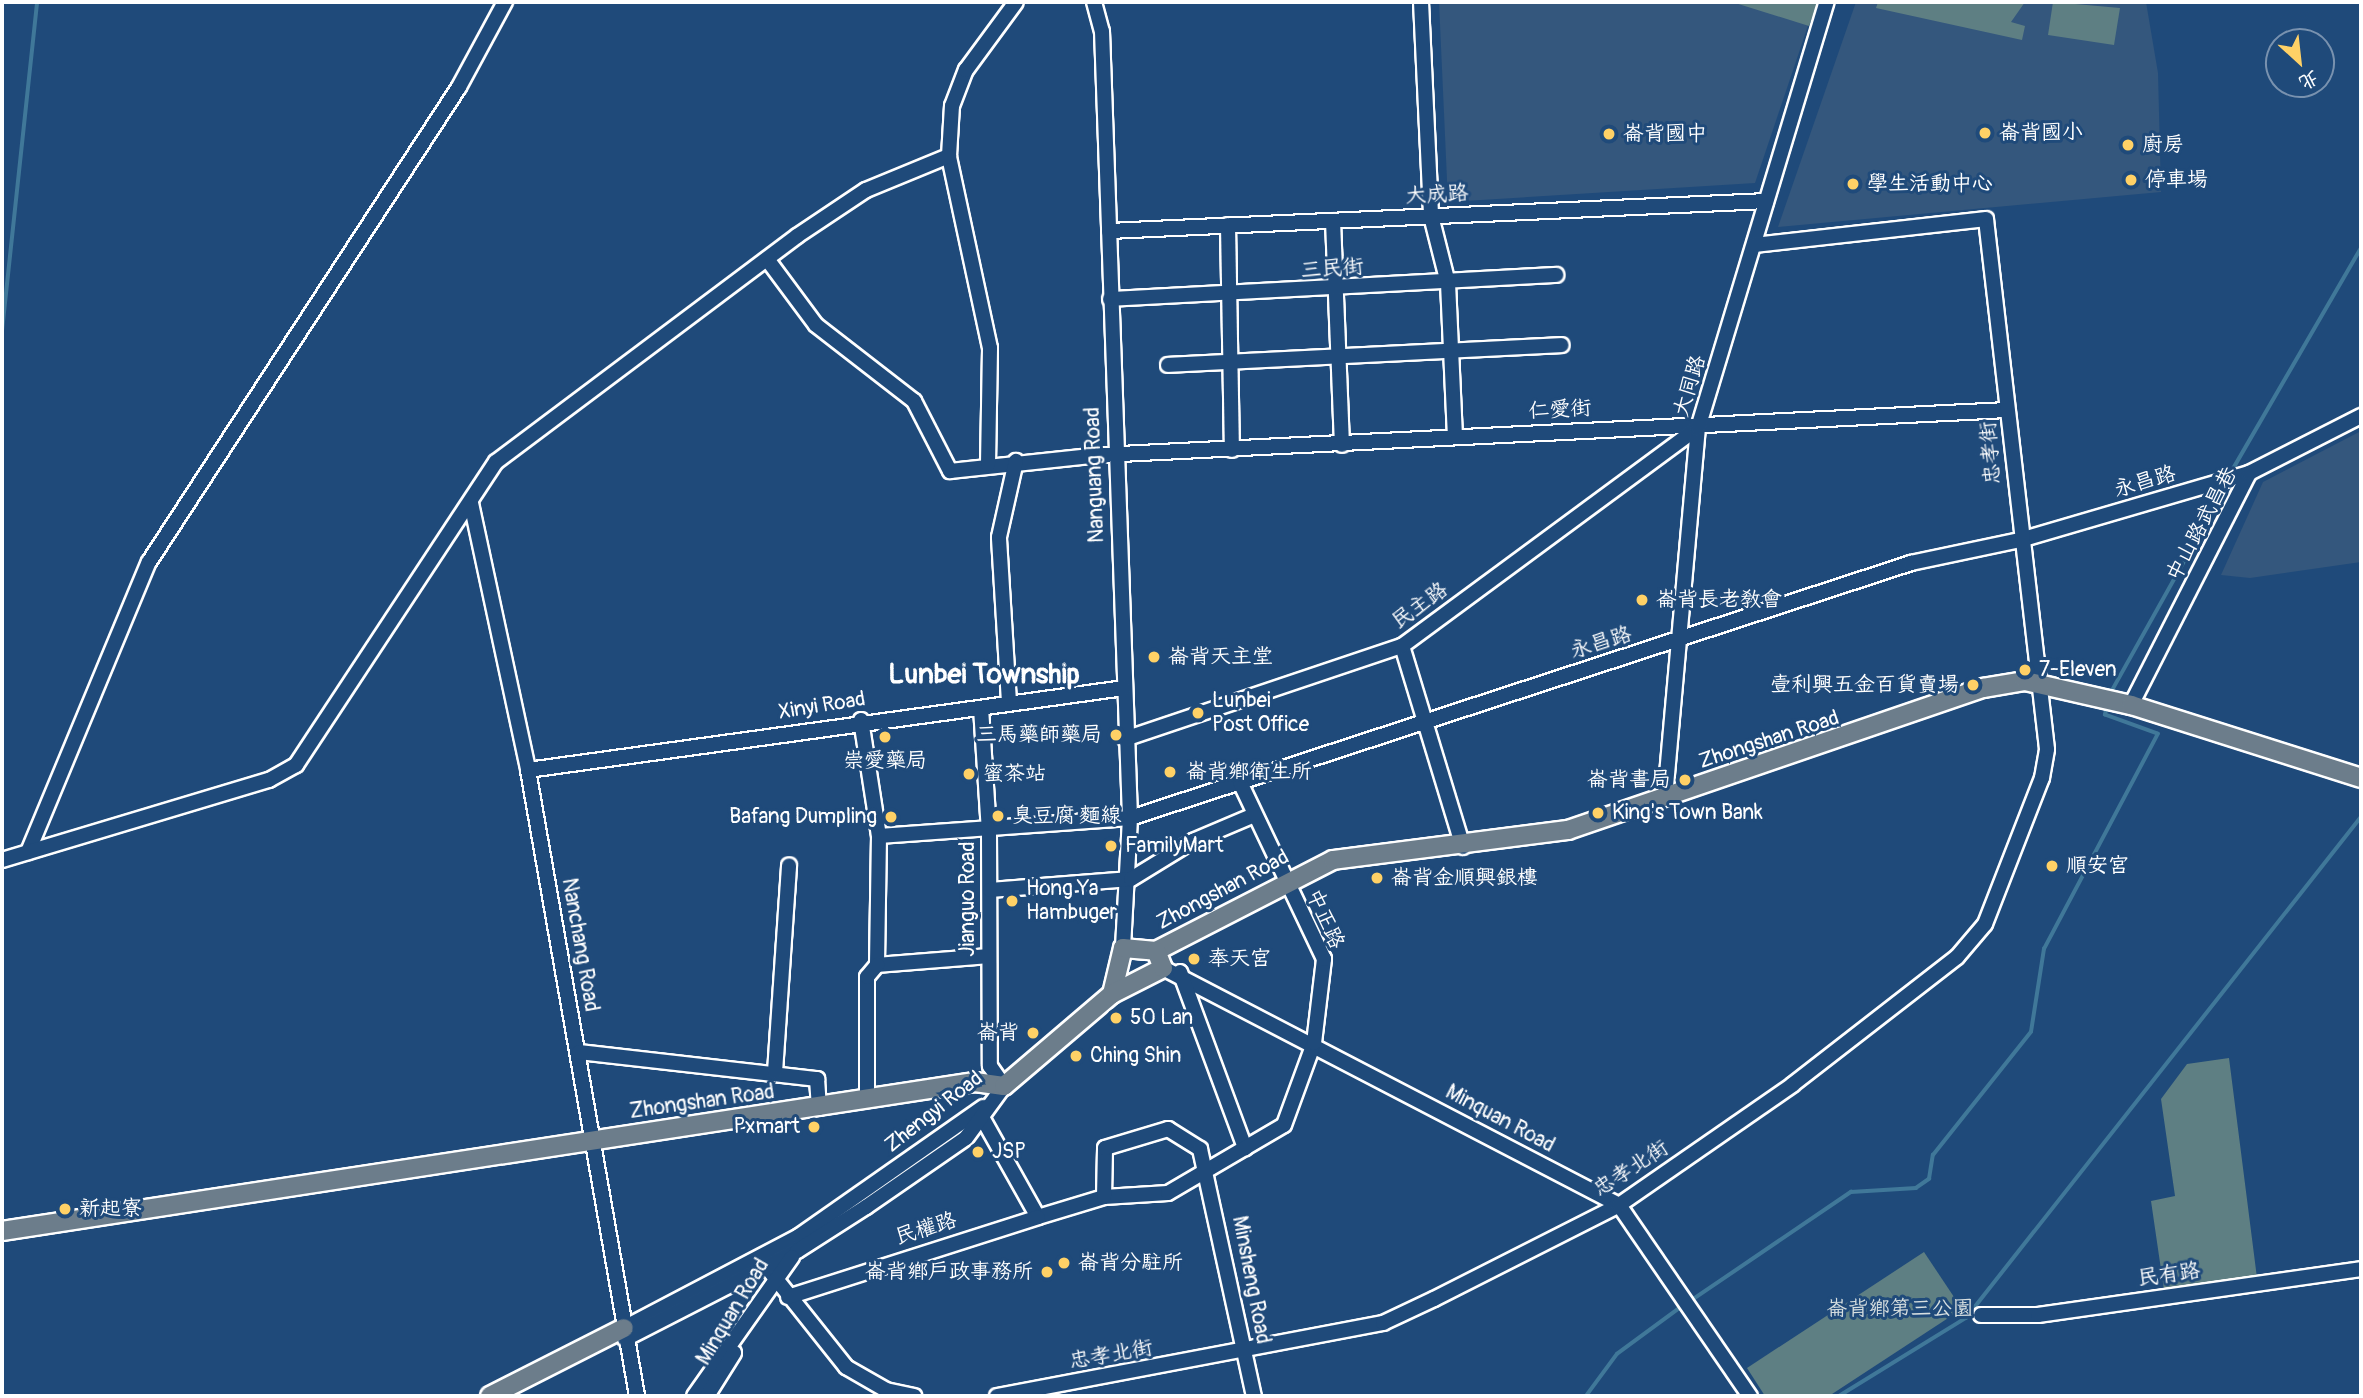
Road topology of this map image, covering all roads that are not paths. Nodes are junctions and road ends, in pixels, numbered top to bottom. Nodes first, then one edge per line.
1 (505, 2) edge
2 (1016, 2) edge
3 (1094, 2) edge
4 (1421, 2) edge
5 (1827, 2) edge
6 (949, 156) junction
7 (1766, 201) junction
8 (1431, 216) junction
9 (1333, 220) junction
10 (1228, 225) junction
11 (1109, 231) junction
12 (1754, 245) junction
13 (767, 259) junction
14 (1556, 275) dead end
15 (1448, 283) junction
16 (1337, 290) junction
17 (1229, 296) junction
18 (1110, 299) junction
19 (1561, 345) dead end
20 (1451, 350) junction
21 (1342, 354) junction
22 (1232, 360) junction
23 (1168, 365) dead end
24 (2007, 410) junction
25 (2361, 416) edge
26 (1665, 426) junction
27 (1698, 428) junction
28 (1455, 437) junction
29 (1675, 442) junction
30 (1342, 445) junction
31 (1232, 450) junction
32 (1116, 456) junction
33 (1016, 461) junction
34 (988, 464) junction
35 (2249, 472) junction
36 (471, 503) junction
37 (2020, 540) junction
38 (1681, 641) junction
39 (1402, 646) junction
40 (2036, 683) junction
41 (1124, 688) junction
42 (1009, 702) junction
43 (2131, 705) junction
44 (981, 708) junction
45 (861, 720) junction
46 (1424, 720) junction
47 (1125, 739) junction
48 (527, 769) junction
49 (2361, 778) edge
50 (1240, 782) junction
51 (1665, 797) junction
52 (1252, 816) junction
53 (1130, 817) junction
54 (989, 831) junction
55 (879, 836) junction
56 (1463, 847) junction
57 (28, 852) junction
58 (2, 859) edge
59 (789, 865) dead end
60 (1131, 879) junction
61 (1284, 881) junction
62 (990, 890) junction
63 (1124, 947) junction
64 (989, 956) junction
65 (1166, 964) junction
66 (877, 965) junction
67 (1112, 994) junction
68 (1314, 1042) junction
69 (579, 1052) junction
70 (775, 1072) junction
71 (1004, 1086) junction
72 (867, 1100) junction
73 (819, 1108) junction
74 (981, 1116) junction
75 (594, 1141) junction
76 (1245, 1148) junction
77 (1208, 1171) junction
78 (1104, 1197) junction
79 (1619, 1205) junction
80 (1038, 1217) junction
81 (2, 1231) edge
82 (798, 1243) junction
83 (765, 1268) junction
84 (2361, 1269) edge
85 (788, 1297) junction
86 (1982, 1315) dead end
87 (624, 1333) junction
88 (1244, 1354) junction
89 (490, 1396) edge
90 (513, 1396) edge
91 (637, 1396) edge
92 (694, 1396) edge
93 (707, 1396) edge
94 (914, 1396) edge
95 (997, 1396) edge
96 (1254, 1396) edge
97 (1750, 1396) edge

1 - 57 street
2 - 6 street
3 - 11 street, Nanguang Road
4 - 8 street
5 - 7 street, 大同路
6 - 13 street
6 - 34 street
7 - 8 street, 大成路
7 - 12 street, 大同路
8 - 9 street, 大成路
8 - 15 street
9 - 10 street, 大成路
9 - 16 street
10 - 11 street, 大成路
10 - 17 street
11 - 18 street, Nanguang Road
12 - 24 street, 忠孝街
12 - 27 street, 大同路
13 - 34 street, 仁愛街
13 - 36 street
14 - 15 street, 三民街
15 - 16 street, 三民街
15 - 20 street
16 - 17 street, 三民街
16 - 21 street
17 - 18 street, 三民街
17 - 22 street
18 - 32 street, Nanguang Road
19 - 20 street
20 - 21 street
20 - 28 street
21 - 22 street
21 - 30 street
22 - 23 street
22 - 31 street
24 - 27 street, 仁愛街
24 - 37 street, 忠孝街
25 - 35 street, 中山路武昌巷
26 - 27 street, 仁愛街
26 - 28 street, 仁愛街
26 - 29 street
27 - 29 street, 民主路
27 - 38 street, 大同路
28 - 30 street, 仁愛街
29 - 39 street, 民主路
30 - 31 street, 仁愛街
31 - 32 street, 仁愛街
32 - 33 street, 仁愛街
32 - 41 street, Nanguang Road
33 - 34 street, 仁愛街
33 - 42 street
35 - 37 street, 永昌路
35 - 43 street, 中山路武昌巷
36 - 48 street, Nanchang Road
36 - 57 street
37 - 38 street, 永昌路
37 - 40 street, 忠孝街
38 - 46 street, 永昌路
38 - 51 street, 大同路
39 - 46 street
39 - 47 street, 民主路
40 - 43 main road, Zhongshan Road
40 - 51 main road, Zhongshan Road
40 - 79 street, 忠孝北街
41 - 42 street, Xinyi Road
41 - 47 street, Nanguang Road
42 - 44 street, Xinyi Road
43 - 49 main road, Zhongshan Road
44 - 45 street, Xinyi Road
44 - 54 street, Jianguo Road
45 - 48 street, Xinyi Road
45 - 55 street
46 - 50 street, 永昌路
46 - 56 street
47 - 53 street, Nanguang Road
48 - 69 street, Nanchang Road
50 - 52 street, 中正路
50 - 53 street, 永昌路
51 - 56 main road, Zhongshan Road
52 - 60 street
52 - 61 street, 中正路
53 - 54 street, 永昌路
53 - 60 street, Nanguang Road
54 - 55 street, 永昌路
54 - 62 street, Jianguo Road
55 - 66 street
56 - 61 main road, Zhongshan Road
57 - 58 street
59 - 70 street
60 - 62 street
60 - 63 street, Nanguang Road
61 - 65 main road, Zhongshan Road
61 - 68 street, 中正路
62 - 64 street, Jianguo Road
63 - 65 main road
63 - 67 main road
64 - 66 street
64 - 71 street, Jianguo Road
65 - 67 main road, Zhongshan Road
65 - 68 street, Minquan Road
65 - 76 street
66 - 72 street
67 - 71 main road, Zhongshan Road
68 - 76 street
68 - 79 street, Minquan Road
69 - 70 street
69 - 75 street, Nanchang Road
70 - 73 street
71 - 72 main road, Zhongshan Road
71 - 74 street, Zhengyi Road
72 - 73 main road, Zhongshan Road
73 - 75 main road, Zhongshan Road
74 - 80 street
74 - 82 street, Zhengyi Road
75 - 81 main road, Zhongshan Road
75 - 87 street, Nanchang Road
76 - 77 street
77 - 78 street, 民權路
77 - 78 street
77 - 88 street, Minsheng Road
78 - 80 street, 民權路
79 - 88 street, 忠孝北街
79 - 97 street, Minquan Road
80 - 85 street, 民權路
82 - 83 street, Minquan Road
82 - 83 street, Zhengyi Road
83 - 85 street
83 - 87 street, Zhengyi Road
83 - 92 street
83 - 93 street, Minquan Road
84 - 86 street, 民有路
85 - 94 street
87 - 89 main road, Zhengyi Road
87 - 90 main road, Zhengyi Road
87 - 91 street, Nanchang Road
88 - 95 street, 忠孝北街
88 - 96 street, Minsheng Road

